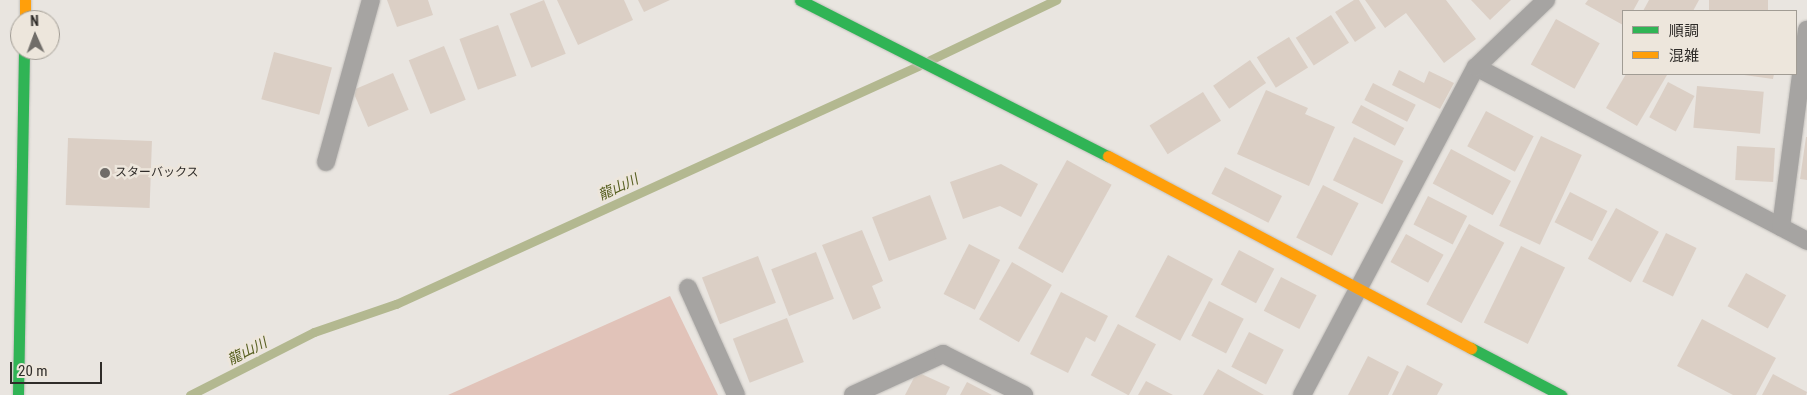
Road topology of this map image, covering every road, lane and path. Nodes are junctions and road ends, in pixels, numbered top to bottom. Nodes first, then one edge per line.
1 (371, 0) edge
2 (800, 0) edge
3 (1546, 0) edge
4 (1807, 30) edge
5 (24, 60) edge
6 (1476, 67) junction
7 (326, 162) dead end
8 (1781, 227) junction
9 (1807, 241) edge
10 (688, 288) dead end
11 (1360, 289) junction
12 (18, 395) edge
13 (736, 395) edge
14 (853, 395) edge
15 (1024, 395) edge
16 (1302, 395) edge
17 (1561, 395) edge

1 - 7 lane
2 - 11 street
3 - 6 lane
4 - 8 lane
5 - 12 street
6 - 8 lane
6 - 11 lane
8 - 9 lane
10 - 13 lane
11 - 16 lane
11 - 17 street
14 - 15 lane

